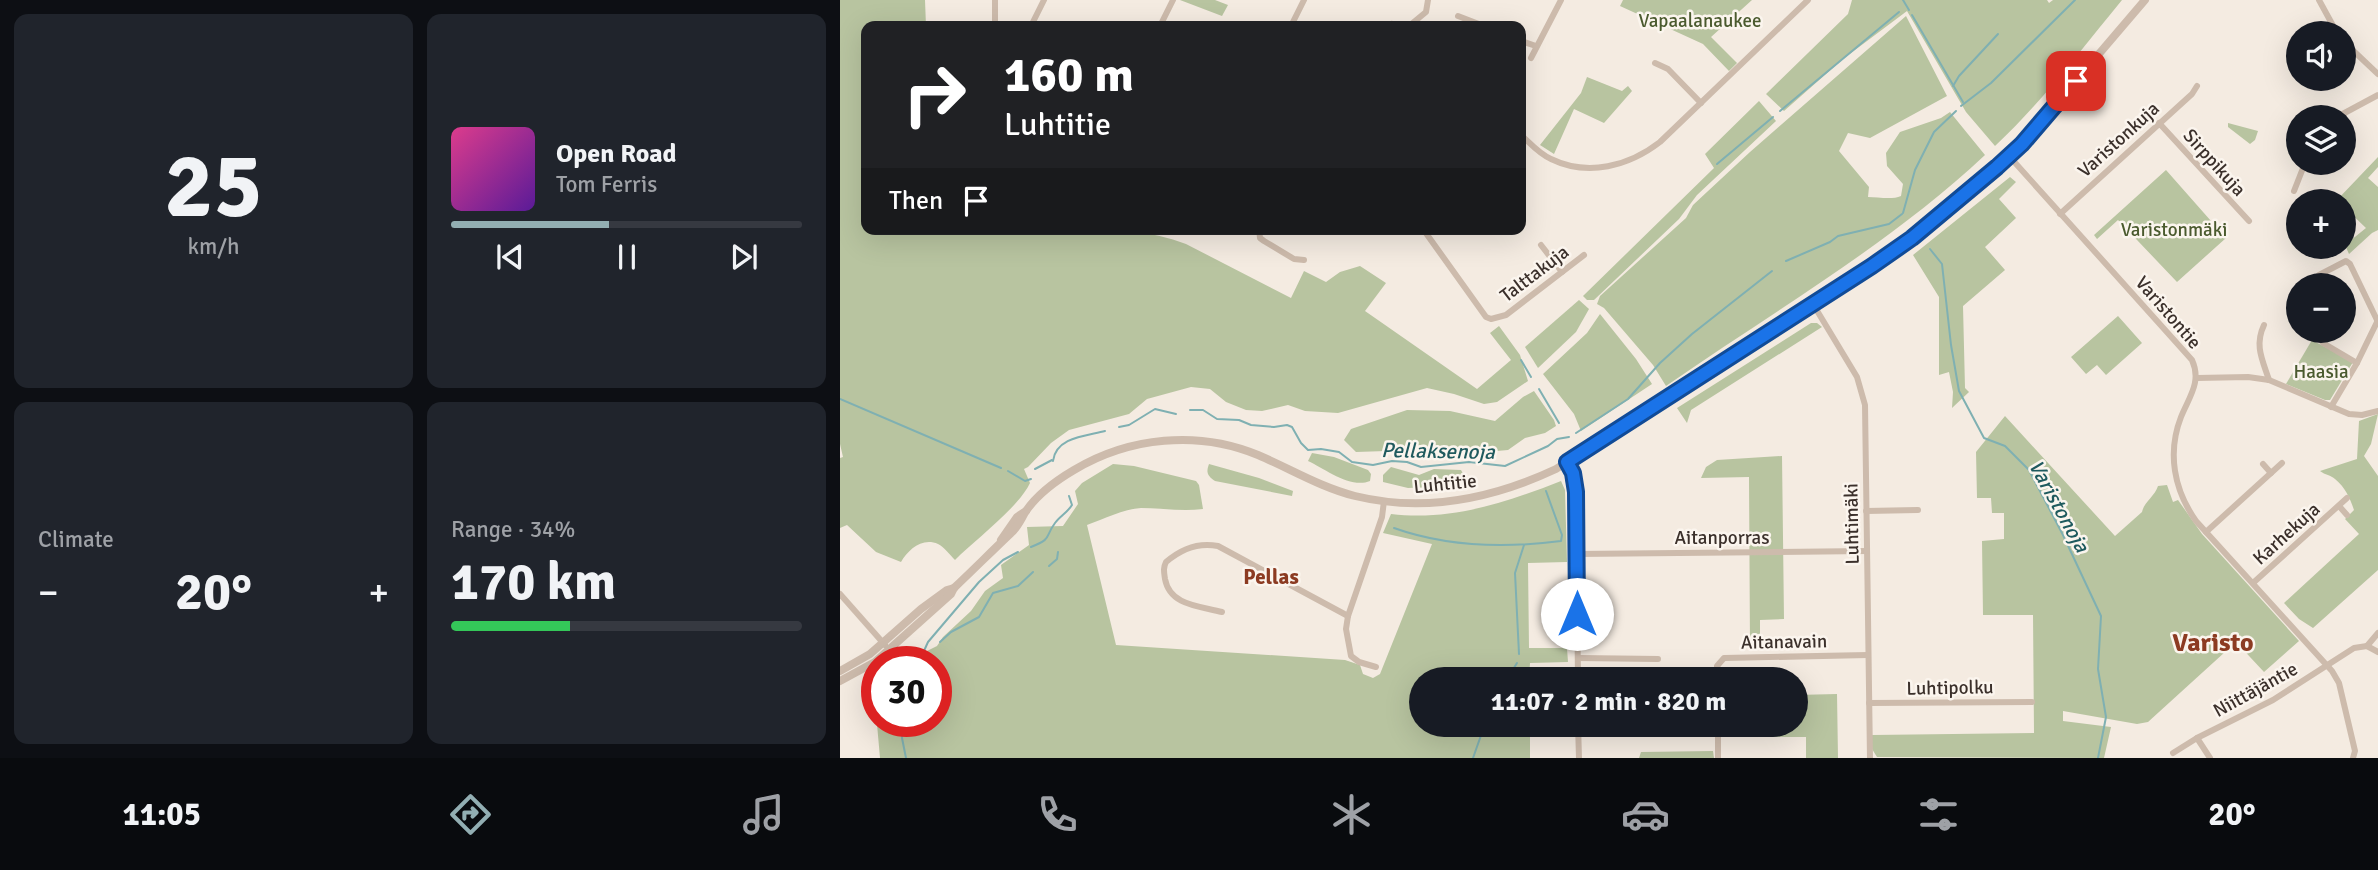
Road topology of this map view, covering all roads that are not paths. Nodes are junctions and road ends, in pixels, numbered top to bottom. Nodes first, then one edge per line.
1 (995, 0) edge
2 (1044, 0) edge
3 (1174, 0) edge
4 (1304, 0) edge
5 (1428, 0) edge
6 (1561, 0) edge
7 (1808, 0) edge
8 (2319, 0) edge
9 (2140, 2) edge
10 (1458, 16) dead end
11 (995, 21) edge
12 (1034, 21) edge
13 (1163, 21) edge
14 (1294, 21) edge
15 (1415, 21) edge
16 (1471, 21) edge
17 (2330, 21) edge
18 (1526, 43) edge
19 (1536, 46) junction
20 (2356, 53) edge
21 (1531, 58) dead end
22 (1655, 63) dead end
23 (2378, 74) edge
24 (2197, 86) dead end
25 (2378, 95) edge
26 (1701, 103) junction
27 (2356, 107) edge
28 (2159, 123) junction
29 (1526, 139) edge
30 (2009, 156) junction
31 (2060, 214) junction
32 (2249, 221) dead end
33 (1260, 235) edge
34 (1427, 235) edge
35 (1541, 245) dead end
36 (1584, 255) dead end
37 (1304, 260) dead end
38 (1562, 272) junction
39 (2323, 273) edge
40 (2354, 273) edge
41 (2356, 276) edge
42 (1812, 304) junction
43 (2377, 320) edge
44 (2264, 326) dead end
45 (2323, 343) edge
46 (2357, 362) junction
47 (2197, 378) junction
48 (2269, 380) junction
49 (2331, 407) junction
50 (2378, 411) edge
51 (1567, 462) junction
52 (2282, 463) dead end
53 (2263, 464) dead end
54 (2271, 473) junction
55 (2347, 498) dead end
56 (1384, 501) junction
57 (2339, 506) junction
58 (1918, 510) dead end
59 (1867, 511) junction
60 (2347, 515) dead end
61 (2206, 532) junction
62 (1867, 551) junction
63 (1577, 554) junction
64 (2253, 583) junction
65 (840, 594) edge
66 (1222, 612) dead end
67 (1348, 616) junction
68 (2378, 633) edge
69 (886, 646) joint
70 (2367, 646) junction
71 (2378, 652) edge
72 (1868, 655) junction
73 (1578, 658) junction
74 (1658, 659) dead end
75 (861, 660) edge
76 (2327, 665) junction
77 (1376, 667) dead end
78 (1578, 667) edge
79 (1717, 667) edge
80 (861, 670) edge
81 (840, 671) edge
82 (840, 681) edge
83 (2032, 702) dead end
84 (1869, 704) junction
85 (1578, 737) edge
86 (1718, 737) edge
87 (2197, 738) junction
88 (2173, 753) dead end
89 (1579, 758) edge
90 (1718, 758) edge
91 (1870, 758) edge
92 (2210, 758) edge
93 (2353, 758) edge

1 - 11 street
2 - 12 street
3 - 13 street
4 - 14 street
5 - 15 street
6 - 19 street
7 - 26 street
8 - 17 street
9 - 30 street, Luhtitie
10 - 16 street
18 - 19 street
19 - 21 street
20 - 23 street
22 - 26 street
24 - 28 street, Varistonkuja
25 - 27 street
26 - 29 street
28 - 31 street, Varistonkuja
28 - 32 street, Sirppikuja
30 - 31 street, Varistontie
30 - 42 street, Luhtitie
31 - 47 street, Varistontie
33 - 37 street
34 - 38 street, Talttakuja
35 - 38 street
36 - 38 street, Talttakuja
39 - 40 street
41 - 43 street
42 - 51 street, Luhtitie
42 - 59 street, Luhtimäki
43 - 46 street
44 - 48 street
45 - 46 street
46 - 49 street
47 - 48 street
47 - 61 street, Varistontie
48 - 49 street
49 - 50 street
51 - 56 street, Luhtitie
51 - 63 street
52 - 54 street
53 - 54 street
54 - 61 street
55 - 57 street, Karhekuja
56 - 67 street
56 - 69 street, Luhtitie
57 - 60 street, Karhekuja
57 - 64 street, Karhekuja
58 - 59 street
59 - 62 street, Luhtimäki
61 - 64 street, Varistontie
62 - 63 street, Aitanporras
62 - 72 street, Luhtimäki
63 - 73 street
64 - 76 street, Varistontie
65 - 69 street
66 - 67 street
67 - 77 street
68 - 70 street
70 - 71 street
70 - 76 street
72 - 79 street, Aitanavain
72 - 84 street, Luhtimäki
73 - 74 street
73 - 78 street
75 - 81 street, Luhtitie
76 - 87 street, Niittäjäntie
76 - 93 street, Varistontie
80 - 82 street, Luhtitie
83 - 84 street, Luhtipolku
84 - 91 street, Luhtimäki
85 - 89 street
86 - 90 street
87 - 88 street, Niittäjäntie
87 - 92 street, Niittäjäntie

